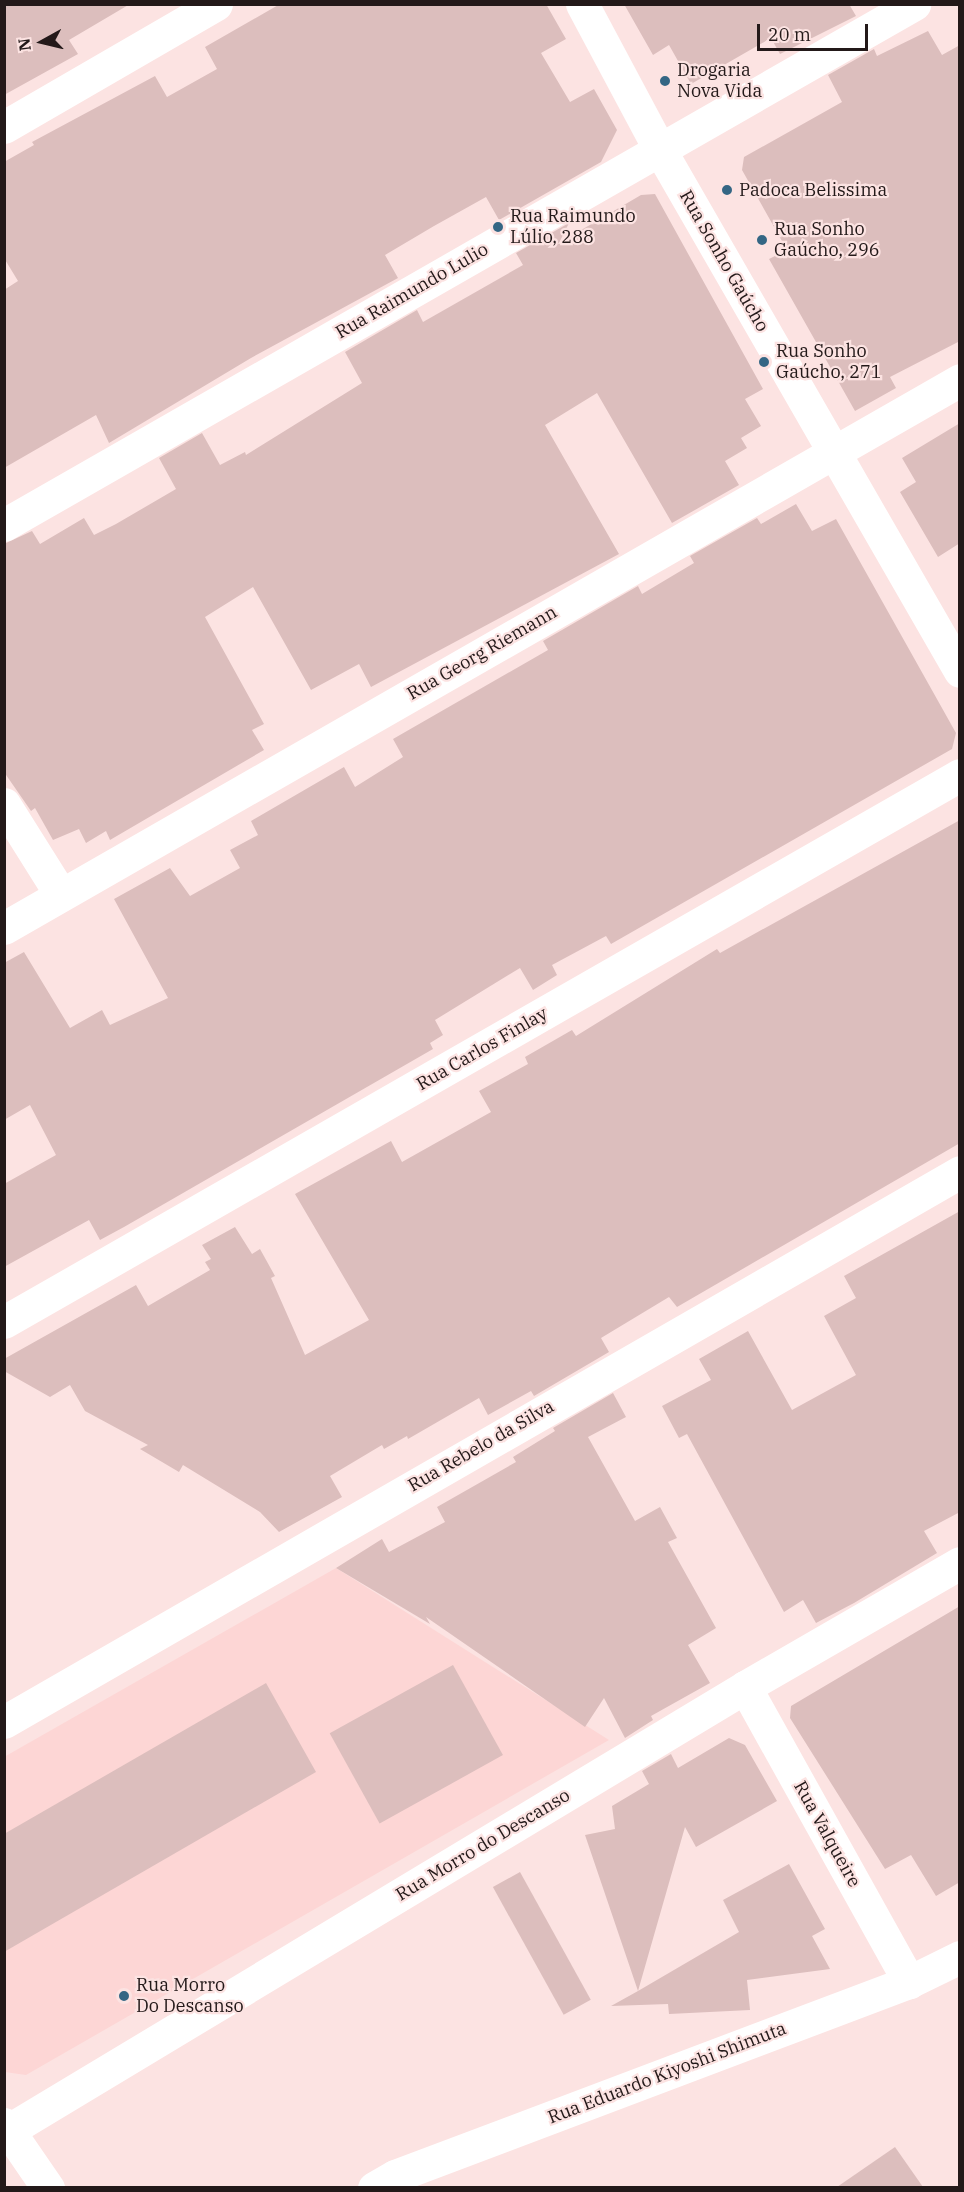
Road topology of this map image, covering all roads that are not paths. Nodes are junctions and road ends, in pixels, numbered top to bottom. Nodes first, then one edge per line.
1 (216, 4) edge
2 (582, 4) edge
3 (914, 4) edge
4 (4, 127) edge
5 (660, 150) junction
6 (960, 380) edge
7 (834, 451) junction
8 (4, 525) edge
9 (960, 671) edge
10 (960, 775) edge
11 (4, 804) edge
12 (61, 895) junction
13 (4, 928) edge
14 (960, 1172) edge
15 (4, 1322) edge
16 (960, 1563) edge
17 (745, 1687) junction
18 (4, 1722) edge
19 (960, 1957) edge
20 (909, 1982) junction
21 (7, 2127) edge
22 (48, 2187) edge
23 (374, 2187) edge

1 - 4 street
2 - 5 street, Rua Sonho Gaúcho
3 - 5 street, Rua Raimundo Lulio
5 - 7 street, Rua Sonho Gaúcho
5 - 8 street, Rua Raimundo Lulio
6 - 7 street, Rua Georg Riemann
7 - 9 street, Rua Sonho Gaúcho
7 - 12 street, Rua Georg Riemann
10 - 15 street, Rua Carlos Finlay
11 - 12 street
12 - 13 street, Rua Georg Riemann
14 - 18 street, Rua Rebelo da Silva
16 - 17 street, Rua Morro do Descanso
17 - 20 street, Rua Valqueire
17 - 21 street, Rua Morro do Descanso
19 - 20 street, Rua Eduardo Kiyoshi Shimuta
20 - 23 street, Rua Eduardo Kiyoshi Shimuta
21 - 22 street

